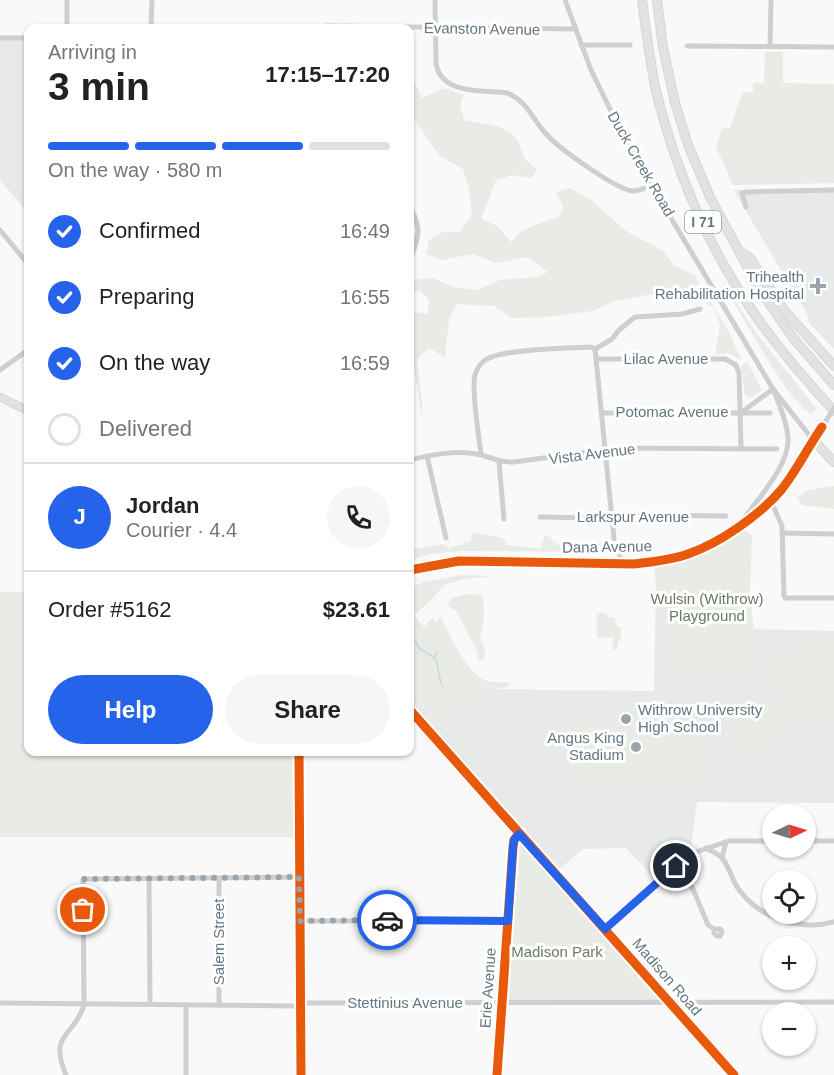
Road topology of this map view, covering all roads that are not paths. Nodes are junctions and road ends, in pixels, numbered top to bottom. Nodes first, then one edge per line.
1 (67, 0) edge
2 (152, 0) edge
3 (435, 0) edge
4 (565, 0) edge
5 (642, 0) edge
6 (657, 0) edge
7 (771, 0) edge
8 (67, 24) edge
9 (151, 24) edge
10 (414, 28) edge
11 (435, 28) junction
12 (576, 29) junction
13 (0, 38) edge
14 (24, 38) edge
15 (581, 45) junction
16 (630, 45) dead end
17 (687, 46) dead end
18 (770, 46) junction
19 (834, 48) edge
20 (651, 184) junction
21 (834, 190) edge
22 (746, 207) dead end
23 (414, 214) edge
24 (1, 234) edge
25 (414, 247) edge
26 (737, 249) junction
27 (24, 260) edge
28 (700, 309) dead end
29 (596, 349) junction
30 (24, 353) edge
31 (597, 359) junction
32 (834, 366) edge
33 (0, 370) edge
34 (834, 385) edge
35 (773, 389) junction
36 (0, 398) edge
37 (24, 409) edge
38 (834, 410) edge
39 (602, 412) junction
40 (742, 412) junction
41 (770, 413) dead end
42 (813, 440) junction
43 (741, 448) junction
44 (606, 449) junction
45 (777, 449) dead end
46 (481, 454) junction
47 (427, 456) junction
48 (414, 459) edge
49 (499, 462) junction
50 (834, 462) edge
51 (771, 501) junction
52 (612, 516) junction
53 (726, 516) dead end
54 (540, 518) dead end
55 (504, 519) dead end
56 (739, 526) junction
57 (782, 532) junction
58 (834, 534) edge
59 (446, 538) dead end
60 (614, 539) dead end
61 (620, 552) dead end
62 (621, 565) junction
63 (414, 569) edge
64 (834, 598) edge
65 (414, 715) edge
66 (299, 756) edge
67 (519, 834) junction
68 (762, 841) edge
69 (816, 841) edge
70 (834, 841) edge
71 (726, 842) junction
72 (706, 848) junction
73 (722, 858) junction
74 (676, 866) junction
75 (299, 877) junction
76 (149, 878) junction
77 (219, 878) junction
78 (300, 921) junction
79 (508, 921) junction
80 (834, 922) edge
81 (605, 929) junction
82 (714, 929) dead end
83 (669, 1002) junction
84 (834, 1002) edge
85 (0, 1003) edge
86 (502, 1003) junction
87 (150, 1004) junction
88 (84, 1005) junction
89 (186, 1005) junction
90 (219, 1005) junction
91 (300, 1005) junction
92 (66, 1075) edge
93 (186, 1075) edge
94 (302, 1075) edge
95 (497, 1075) edge
96 (734, 1075) edge

1 - 8 street
2 - 9 street
3 - 11 street
4 - 12 street, Duck Creek Road
5 - 38 highway, I 71
6 - 26 highway, I 71
7 - 18 street
10 - 11 street, Evanston Avenue
11 - 12 street, Evanston Avenue
11 - 20 street
12 - 15 street, Duck Creek Road
13 - 14 street
15 - 16 street
15 - 20 street, Duck Creek Road
17 - 18 street
18 - 19 street
20 - 35 street, Duck Creek Road
21 - 22 street
23 - 25 street
24 - 27 street
26 - 32 highway
26 - 34 highway, I 71
28 - 29 street
29 - 31 street
29 - 46 street
30 - 33 street
31 - 39 street
31 - 40 street, Lilac Avenue
35 - 40 street, Potomac Avenue
35 - 42 street, Duck Creek Road
35 - 56 street
36 - 37 main road
38 - 42 street, Dana Avenue, bridge
39 - 40 street, Potomac Avenue
39 - 44 street
40 - 41 street, Potomac Avenue
40 - 43 street
42 - 50 highway
42 - 51 street, Dana Avenue
43 - 44 street, Vista Avenue
43 - 45 street, Vista Avenue
44 - 49 street, Vista Avenue
44 - 52 street
46 - 47 street, Vista Avenue
46 - 49 street, Vista Avenue
47 - 48 street, Vista Avenue
47 - 59 street
49 - 55 street
51 - 56 street, Dana Avenue
51 - 57 street
52 - 53 street, Larkspur Avenue
52 - 54 street, Larkspur Avenue
52 - 60 street
56 - 62 street, Dana Avenue
57 - 58 street
57 - 64 street
61 - 62 street
62 - 63 street, Dana Avenue
65 - 67 main road, Madison Road
66 - 75 street
67 - 79 street, Erie Avenue
67 - 81 main road, Madison Road
68 - 71 street
69 - 70 street
71 - 72 street
71 - 73 street
72 - 73 street
72 - 74 street
73 - 80 street
74 - 81 street
74 - 82 street
75 - 77 street
75 - 78 street
76 - 77 street
76 - 87 street
76 - 88 street
77 - 90 street, Salem Street
78 - 79 street
78 - 91 street
79 - 86 street, Erie Avenue
81 - 83 main road, Madison Road
83 - 84 street, Stettinius Avenue
83 - 86 street, Stettinius Avenue
83 - 96 main road, Madison Road
85 - 88 street, Stettinius Avenue
86 - 91 street, Stettinius Avenue
86 - 95 street, Erie Avenue
87 - 88 street, Stettinius Avenue
87 - 89 street, Stettinius Avenue
88 - 92 street
89 - 90 street, Stettinius Avenue
89 - 93 street
90 - 91 street, Stettinius Avenue
91 - 94 street

